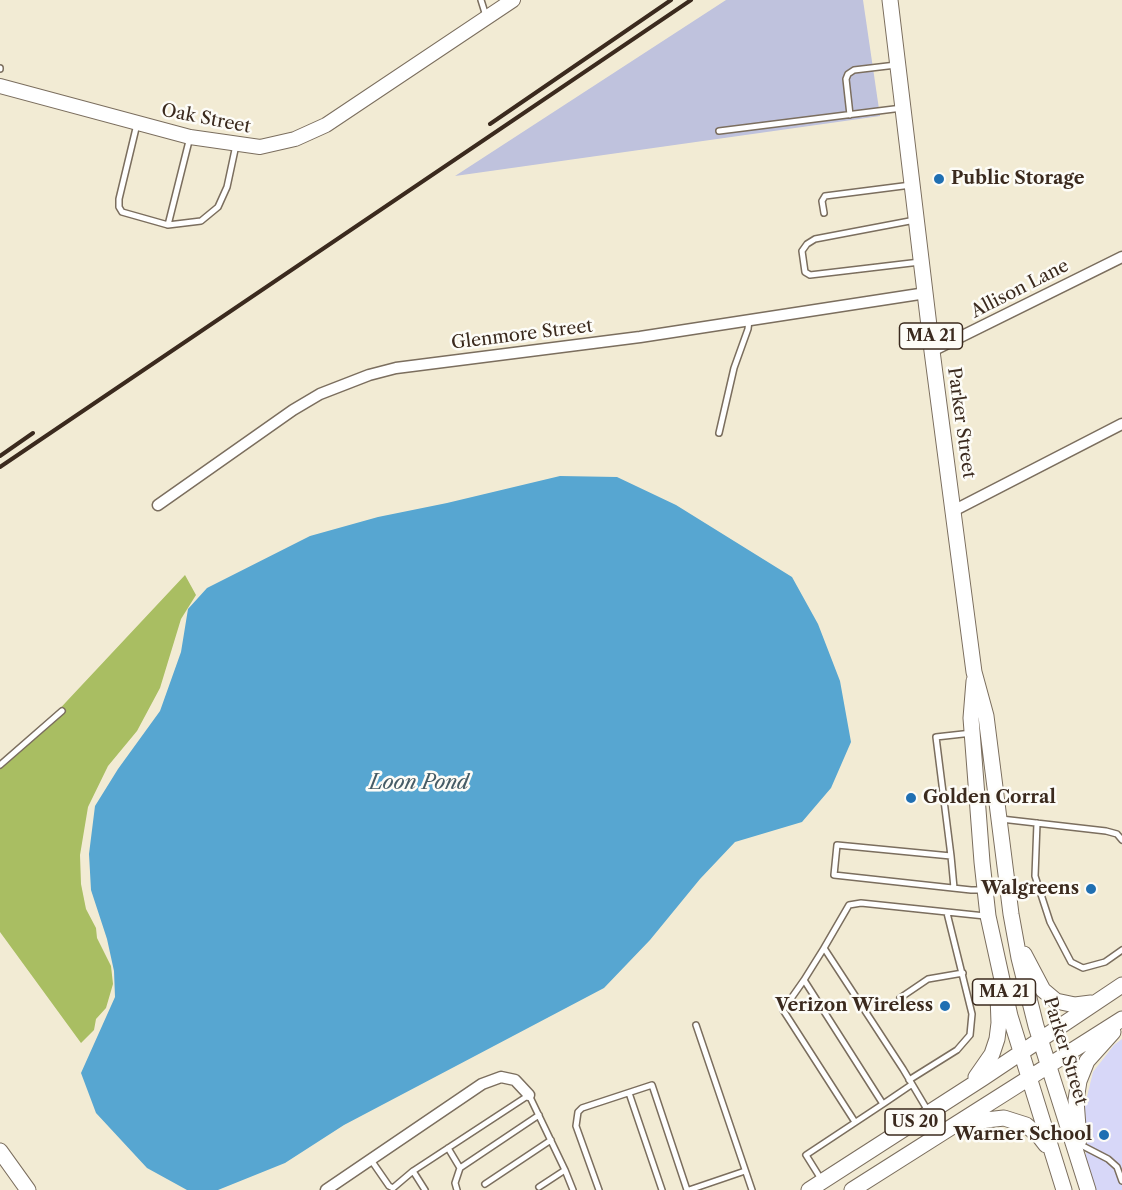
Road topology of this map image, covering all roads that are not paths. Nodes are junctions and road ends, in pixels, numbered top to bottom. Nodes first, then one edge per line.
1 (481, 0) edge
2 (513, 0) edge
3 (890, 0) edge
4 (486, 18) junction
5 (898, 65) junction
6 (0, 86) edge
7 (903, 108) junction
8 (850, 115) junction
9 (137, 122) junction
10 (719, 131) dead end
11 (190, 136) junction
12 (236, 145) junction
13 (913, 184) junction
14 (824, 213) dead end
15 (917, 220) junction
16 (168, 225) junction
17 (1122, 256) edge
18 (922, 262) junction
19 (926, 293) junction
20 (749, 320) junction
21 (932, 351) junction
22 (1122, 424) edge
23 (718, 433) dead end
24 (158, 505) dead end
25 (954, 511) junction
26 (975, 672) junction
27 (62, 711) dead end
28 (973, 733) junction
29 (0, 765) edge
30 (1000, 819) junction
31 (1037, 823) junction
32 (1122, 840) edge
33 (951, 856) junction
34 (954, 888) junction
35 (984, 890) junction
36 (947, 913) junction
37 (989, 923) junction
38 (1015, 936) junction
39 (824, 948) junction
40 (1122, 950) edge
41 (963, 973) junction
42 (804, 980) junction
43 (1122, 985) edge
44 (1104, 997) junction
45 (900, 998) dead end
46 (1122, 1019) edge
47 (1122, 1024) edge
48 (696, 1025) dead end
49 (1040, 1040) junction
50 (1021, 1053) junction
51 (1048, 1067) junction
52 (1029, 1079) junction
53 (910, 1083) junction
54 (629, 1093) junction
55 (530, 1095) junction
56 (956, 1095) junction
57 (883, 1104) junction
58 (929, 1113) junction
59 (539, 1115) junction
60 (855, 1122) junction
61 (551, 1140) junction
62 (1079, 1144) junction
63 (448, 1148) junction
64 (915, 1150) junction
65 (0, 1151) edge
66 (371, 1160) junction
67 (1057, 1167) junction
68 (460, 1168) junction
69 (565, 1170) junction
70 (1082, 1170) junction
71 (413, 1171) junction
72 (745, 1171) junction
73 (823, 1181) junction
74 (1122, 1181) edge
75 (485, 1184) dead end
76 (539, 1186) dead end
77 (394, 1189) edge
78 (28, 1190) edge
79 (326, 1190) edge
80 (425, 1190) edge
81 (457, 1190) edge
82 (573, 1190) edge
83 (599, 1190) edge
84 (662, 1190) edge
85 (688, 1190) edge
86 (752, 1190) edge
87 (809, 1190) edge
88 (852, 1190) edge
89 (1064, 1190) edge
90 (1088, 1190) edge

1 - 4 lane
2 - 4 street, Oak Street
3 - 5 main road, Parker Street / MA 21
4 - 12 street, Oak Street
5 - 7 main road, Parker Street / MA 21
5 - 8 lane
6 - 9 street, Oak Street
7 - 8 lane
7 - 13 main road, Parker Street / MA 21
8 - 10 lane
9 - 11 street, Oak Street
9 - 16 lane
11 - 12 street, Oak Street
11 - 16 lane
12 - 16 lane
13 - 14 lane
13 - 15 main road, Parker Street / MA 21
15 - 18 main road, Parker Street / MA 21
15 - 18 lane
17 - 21 street, Allison Lane
18 - 19 main road, Parker Street / MA 21
19 - 20 street, Glenmore Street
19 - 21 main road, Parker Street / MA 21
20 - 23 lane
20 - 24 street, Glenmore Street
21 - 25 main road, Parker Street / MA 21
22 - 25 street
25 - 26 main road, Parker Street / MA 21
26 - 28 main road, Parker Street / MA 21
26 - 30 main road, Parker Street / MA 21
27 - 29 lane
28 - 33 lane
28 - 35 main road, Parker Street / MA 21
30 - 31 lane
30 - 38 main road, Parker Street / MA 21
31 - 32 lane
31 - 40 lane
33 - 34 lane
33 - 34 lane
34 - 35 lane
35 - 37 main road, Parker Street / MA 21
36 - 37 lane
36 - 39 lane
36 - 41 lane
37 - 50 main road, Parker Street / MA 21
37 - 56 main road
38 - 44 main road
38 - 49 main road, Parker Street / MA 21
39 - 42 lane
39 - 53 lane
41 - 45 lane
41 - 53 lane
42 - 57 lane
42 - 60 lane
43 - 44 main road, US 20
44 - 49 main road, US 20
46 - 51 main road, US 20
47 - 62 main road
48 - 72 lane
49 - 50 main road, US 20
49 - 51 main road, Parker Street / MA 21
50 - 52 main road, Parker Street / MA 21
50 - 56 main road, US 20
51 - 52 main road, US 20
51 - 70 main road, Parker Street
52 - 64 main road, US 20
52 - 67 main road, Parker Street
53 - 57 lane
53 - 58 lane
54 - 83 lane
54 - 84 lane
54 - 85 lane
55 - 59 lane
55 - 63 lane
55 - 66 street
56 - 58 main road, US 20
57 - 60 lane
58 - 73 main road, US 20
59 - 61 lane
59 - 68 lane
60 - 73 lane
61 - 69 lane
61 - 75 lane
62 - 70 main road
62 - 74 lane
63 - 68 lane
63 - 71 lane
64 - 67 main road
64 - 88 main road, US 20
65 - 78 main road
66 - 77 lane
66 - 79 street
67 - 89 main road, Parker Street
68 - 81 lane
69 - 76 lane
69 - 82 lane
70 - 90 main road, Parker Street
71 - 77 lane
71 - 80 lane
72 - 85 lane
72 - 86 lane
73 - 87 main road, US 20

